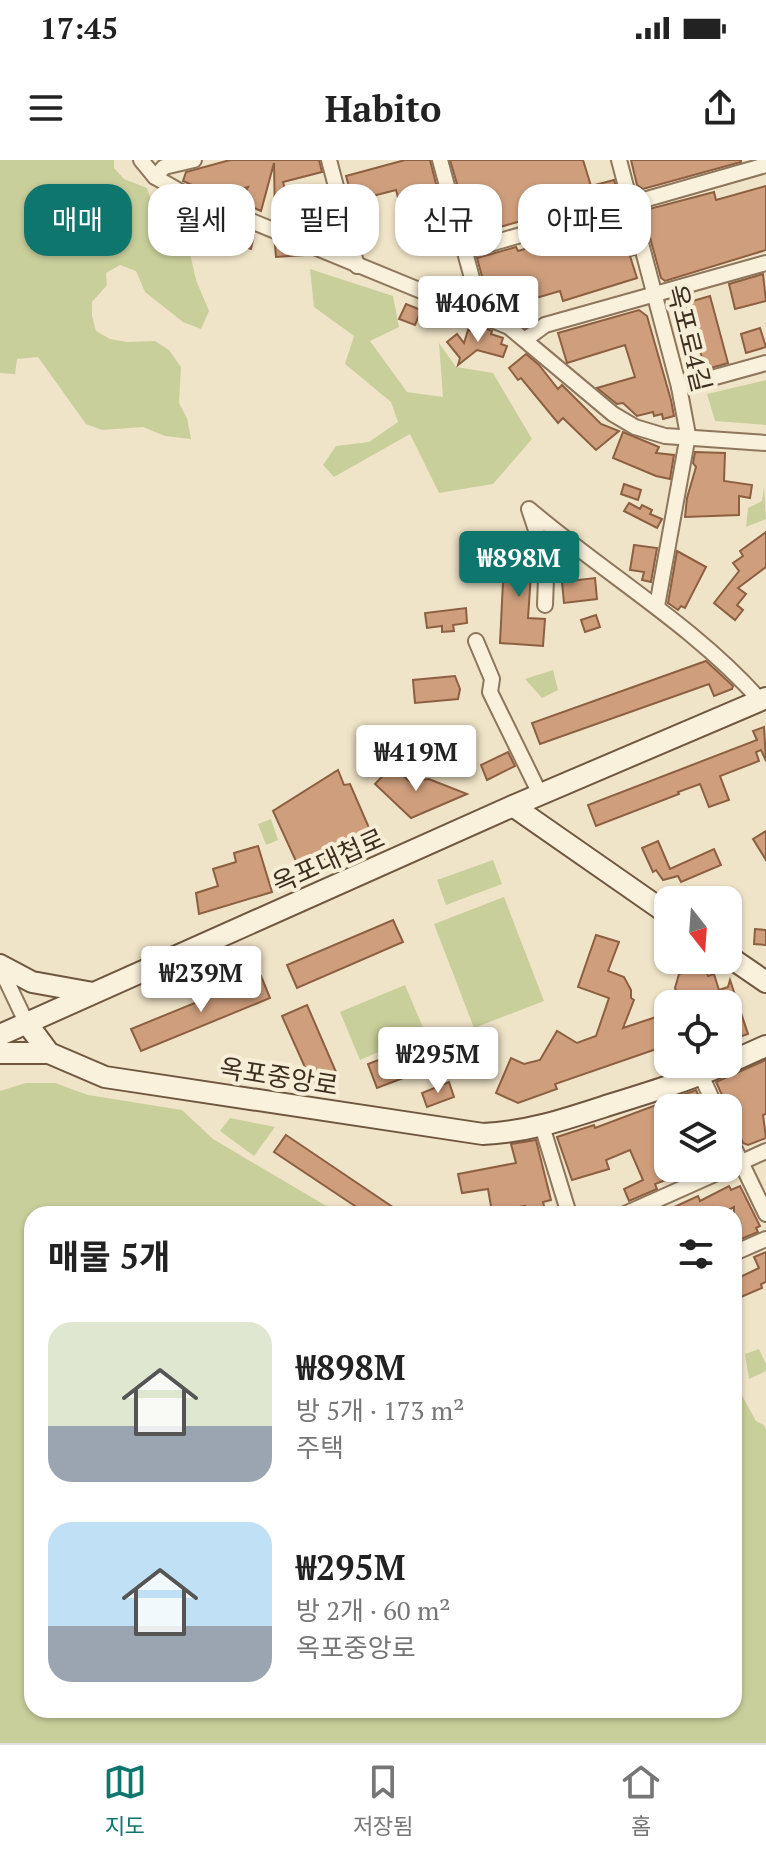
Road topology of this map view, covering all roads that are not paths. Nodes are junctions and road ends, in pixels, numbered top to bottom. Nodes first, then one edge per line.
1 (141, 160) edge
2 (194, 160) edge
3 (329, 160) edge
4 (440, 160) edge
5 (619, 160) edge
6 (766, 165) edge
7 (155, 177) junction
8 (447, 184) edge
9 (626, 184) edge
10 (651, 197) edge
11 (466, 256) edge
12 (645, 256) edge
13 (766, 263) edge
14 (357, 266) junction
15 (655, 293) junction
16 (482, 315) junction
17 (526, 339) junction
18 (766, 363) edge
19 (679, 387) junction
20 (688, 435) junction
21 (766, 443) edge
22 (545, 605) dead end
23 (657, 606) junction
24 (476, 641) dead end
25 (763, 699) edge
26 (540, 794) junction
27 (513, 806) junction
28 (654, 904) edge
29 (0, 966) edge
30 (742, 966) edge
31 (766, 982) edge
32 (93, 993) junction
33 (26, 1022) junction
34 (0, 1035) edge
35 (766, 1046) edge
36 (0, 1053) edge
37 (49, 1053) junction
38 (742, 1056) edge
39 (692, 1078) edge
40 (542, 1126) junction
41 (766, 1151) edge
42 (742, 1162) edge
43 (742, 1180) edge
44 (696, 1182) edge
45 (567, 1206) edge
46 (643, 1206) edge
47 (766, 1214) edge
48 (766, 1239) edge
49 (742, 1250) edge

1 - 7 street
2 - 7 street
3 - 14 street
4 - 8 street
5 - 9 street, 옥포로4길
6 - 10 street
7 - 14 street
11 - 16 street
12 - 15 street, 옥포로4길
13 - 15 street
14 - 16 street
15 - 17 street
15 - 19 street, 옥포로4길
16 - 17 street
17 - 20 street
18 - 19 street
19 - 20 street, 옥포로4길
20 - 21 street
20 - 23 street
22 - 23 street
23 - 25 street
24 - 26 street
25 - 26 street, 옥포대첩로
26 - 27 street, 옥포대첩로
27 - 28 street
27 - 32 street, 옥포대첩로
29 - 32 street
29 - 33 street
30 - 31 street
32 - 33 street, 옥포대첩로
33 - 34 street, 옥포대첩로
33 - 37 street
35 - 38 street, 옥포중앙로
36 - 37 street
37 - 40 street, 옥포중앙로
39 - 40 street, 옥포중앙로
40 - 45 street
41 - 42 street
43 - 47 street
44 - 46 street
48 - 49 street

